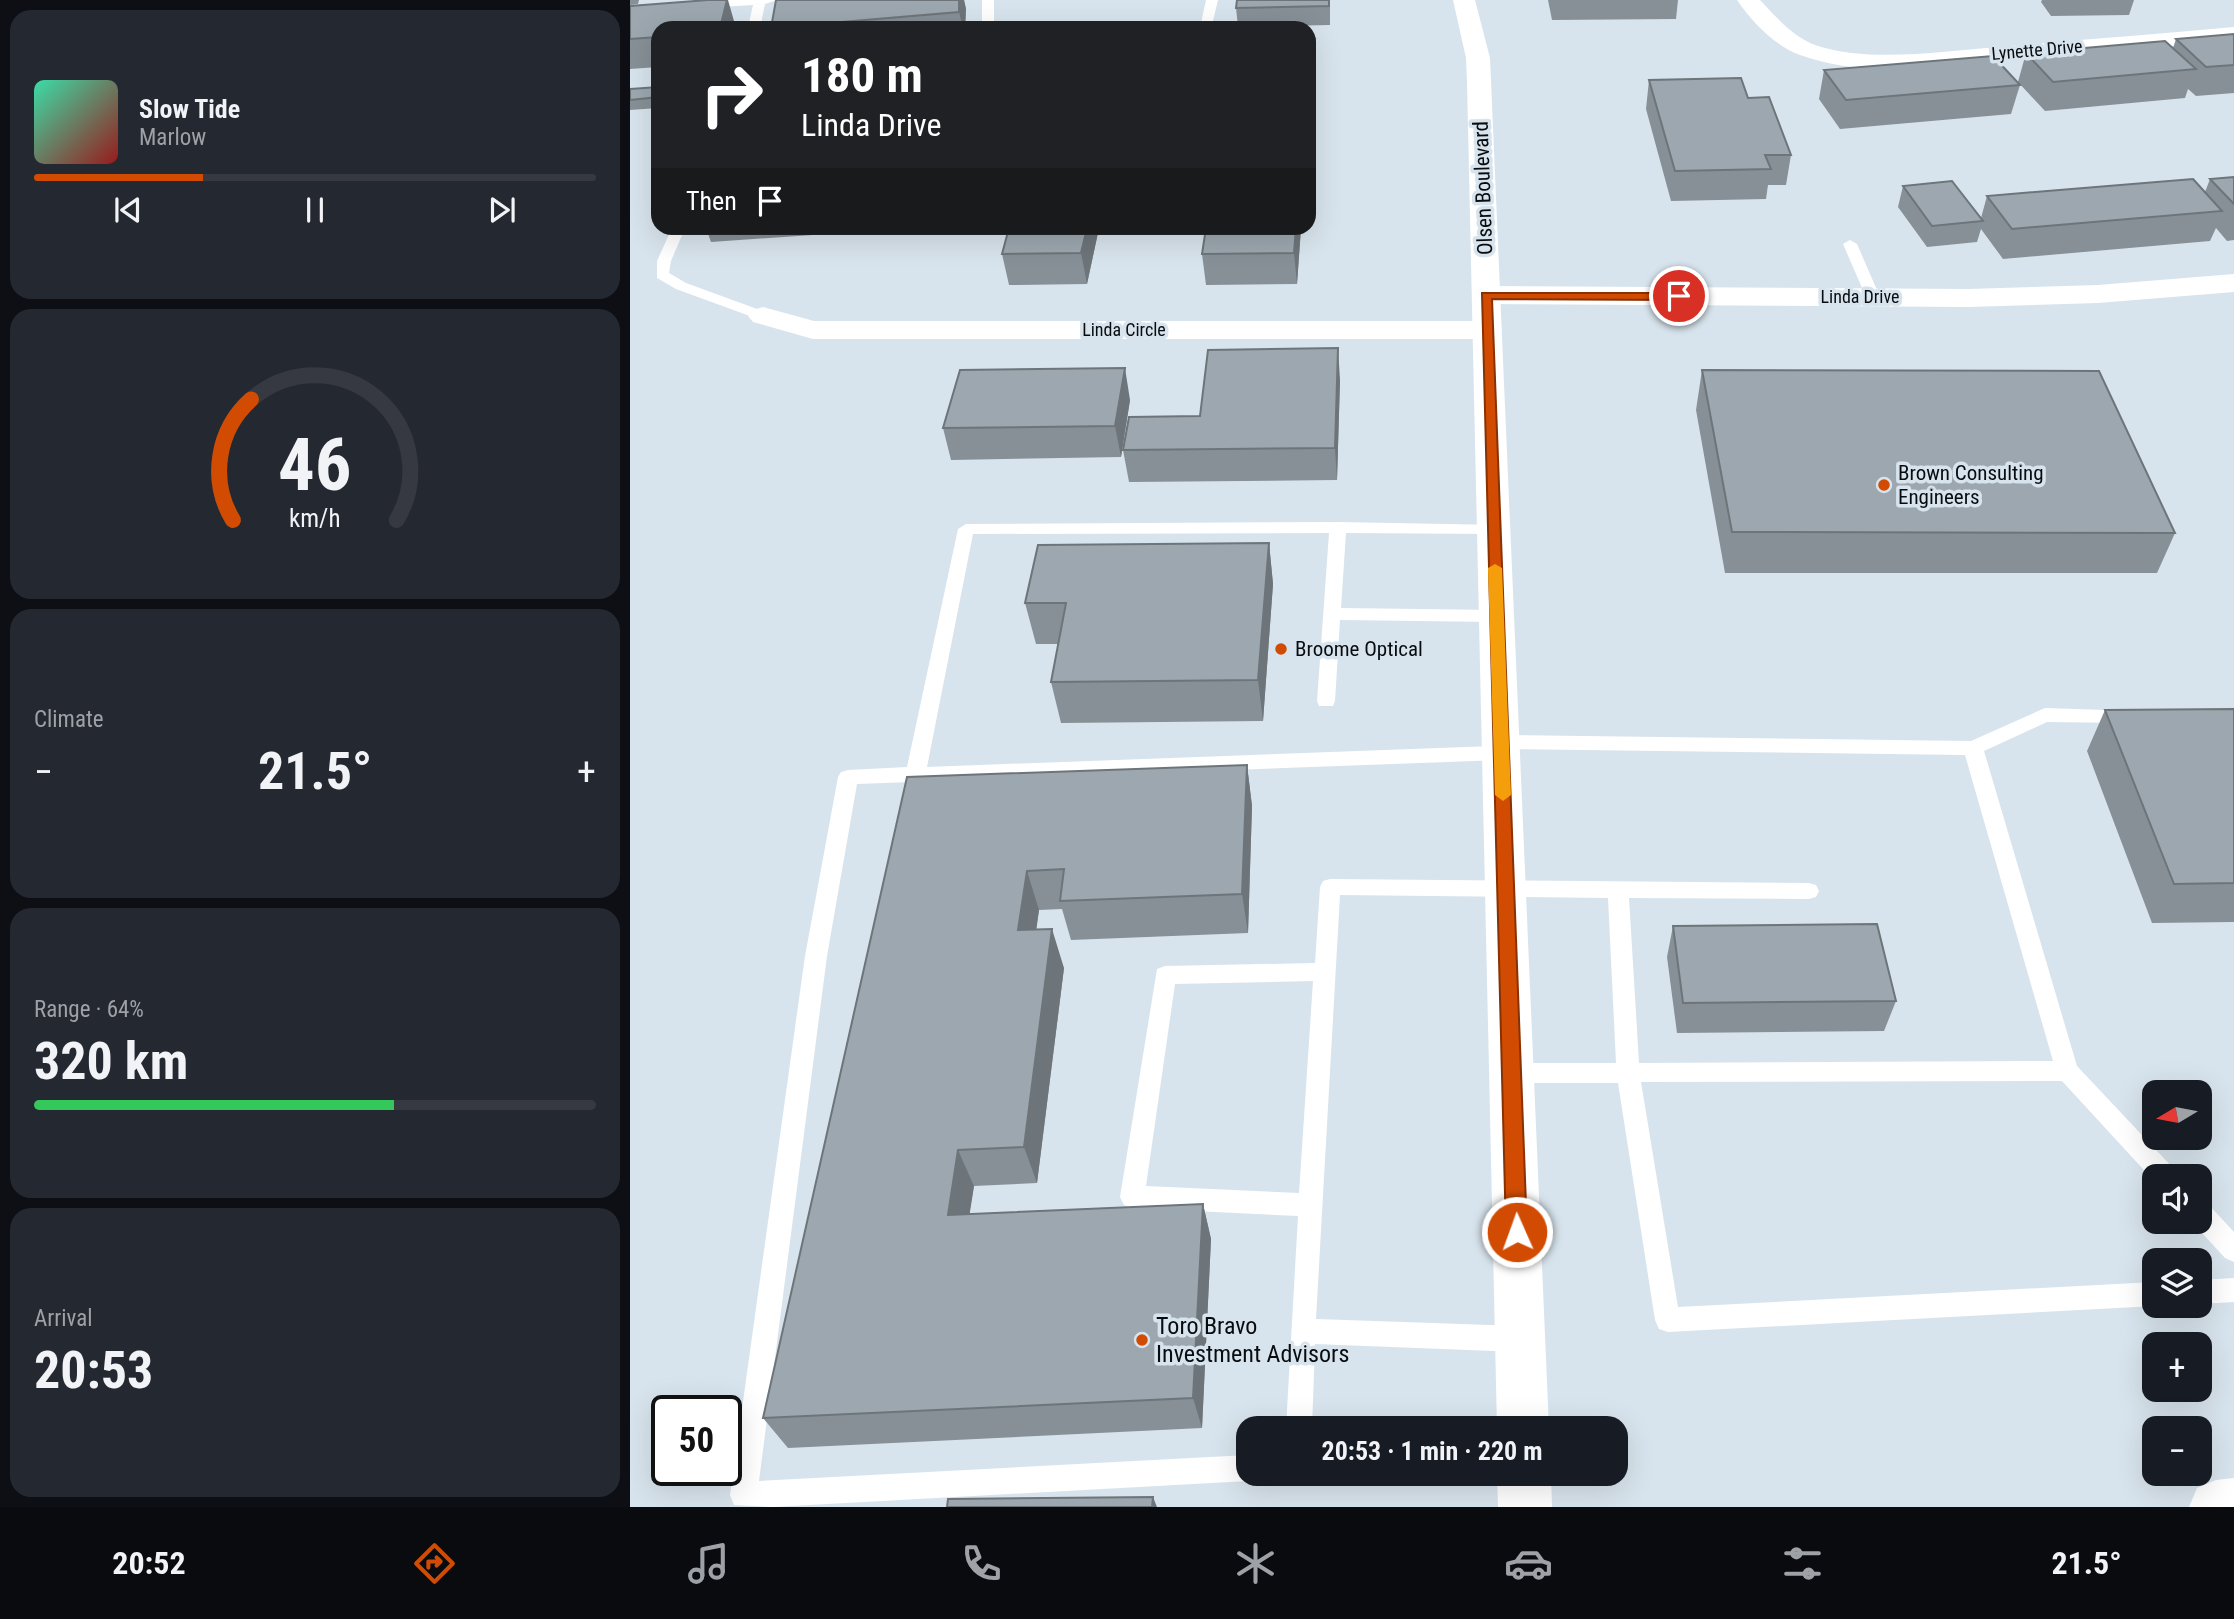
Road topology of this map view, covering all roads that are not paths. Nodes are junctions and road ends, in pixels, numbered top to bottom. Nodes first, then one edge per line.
1 (760, 0) edge
2 (771, 0) edge
3 (988, 0) edge
4 (1212, 0) edge
5 (1464, 0) edge
6 (1748, 0) edge
7 (683, 7) edge
8 (756, 21) edge
9 (988, 21) edge
10 (1207, 21) edge
11 (2234, 34) edge
12 (675, 235) edge
13 (1850, 244) dead end
14 (2231, 290) edge
15 (1873, 297) junction
16 (1487, 312) junction
17 (763, 316) joint
18 (1338, 527) junction
19 (1494, 528) junction
20 (1332, 614) junction
21 (1496, 616) junction
22 (1326, 701) dead end
23 (2153, 717) edge
24 (1501, 748) junction
25 (1973, 748) junction
26 (916, 773) junction
27 (1507, 887) junction
28 (1618, 889) junction
29 (1809, 891) dead end
30 (1325, 972) junction
31 (2067, 1071) junction
32 (1511, 1073) junction
33 (1628, 1074) junction
34 (2154, 1164) edge
35 (1311, 1205) junction
36 (2212, 1226) edge
37 (2234, 1250) edge
38 (2234, 1290) edge
39 (2212, 1291) edge
40 (2142, 1295) edge
41 (1303, 1331) junction
42 (1520, 1339) junction
43 (1299, 1416) edge
44 (1523, 1416) edge
45 (1236, 1469) edge
46 (1524, 1486) edge
47 (2234, 1505) edge
48 (1525, 1507) edge
49 (2216, 1507) edge

1 - 2 lane
1 - 7 lane
1 - 8 lane
3 - 9 lane
4 - 10 lane
5 - 16 street, Olsen Boulevard
6 - 11 street, Lynette Drive
12 - 17 lane
13 - 15 lane
14 - 15 street, Linda Drive
15 - 16 street, Linda Drive
16 - 17 street, Linda Circle
16 - 19 street, Olsen Boulevard
18 - 19 lane
18 - 20 lane
18 - 26 lane
19 - 21 street, Olsen Boulevard
20 - 21 lane
20 - 22 lane
21 - 24 street, Olsen Boulevard
23 - 25 lane
24 - 25 lane
24 - 26 lane
24 - 27 street, Olsen Boulevard
25 - 31 lane
26 - 45 lane
27 - 28 lane
27 - 30 lane
27 - 32 street, Olsen Boulevard
28 - 29 lane
28 - 33 lane
30 - 35 lane
30 - 35 lane
31 - 33 lane
31 - 34 lane
32 - 33 lane
32 - 42 street, Olsen Boulevard
33 - 40 lane
35 - 41 lane
36 - 37 lane
38 - 39 lane
41 - 42 lane
41 - 43 lane
42 - 44 street, Olsen Boulevard
46 - 48 street
47 - 49 street

